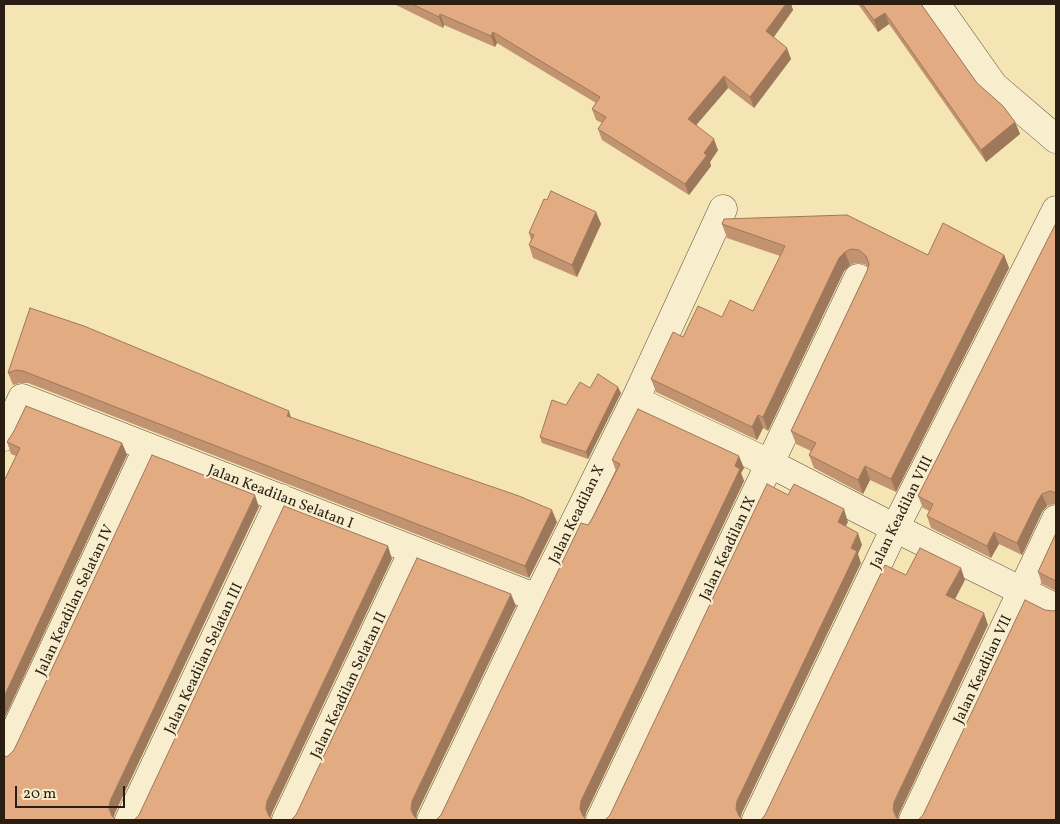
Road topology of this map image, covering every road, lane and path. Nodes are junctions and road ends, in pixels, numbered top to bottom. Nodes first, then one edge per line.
1 (936, 4) edge
2 (1056, 138) edge
3 (723, 209) dead end
4 (1056, 210) edge
5 (858, 278) dead end
6 (635, 400) junction
7 (4, 437) edge
8 (148, 447) junction
9 (769, 463) junction
10 (281, 498) junction
11 (1056, 519) edge
12 (895, 528) junction
13 (413, 551) junction
14 (1021, 591) junction
15 (537, 598) junction
16 (1056, 608) edge
17 (4, 755) edge
18 (129, 820) edge
19 (286, 820) edge
20 (431, 820) edge
21 (600, 820) edge
22 (756, 820) edge
23 (913, 820) edge

1 - 2 street
3 - 6 street, Jalan Keadilan X
4 - 12 street, Jalan Keadilan VIII
5 - 9 street, Jalan Keadilan IX
6 - 9 street
6 - 15 street, Jalan Keadilan X
7 - 8 street, Jalan Keadilan Selatan I
8 - 10 street, Jalan Keadilan Selatan I
8 - 17 street, Jalan Keadilan Selatan IV
9 - 12 street
9 - 21 street, Jalan Keadilan IX
10 - 13 street, Jalan Keadilan Selatan I
10 - 18 street, Jalan Keadilan Selatan III
11 - 14 street, Jalan Keadilan VII
12 - 14 street
12 - 22 street, Jalan Keadilan VIII
13 - 15 street, Jalan Keadilan Selatan I
13 - 19 street, Jalan Keadilan Selatan II
14 - 16 street
14 - 23 street, Jalan Keadilan VII
15 - 20 street, Jalan Keadilan X

